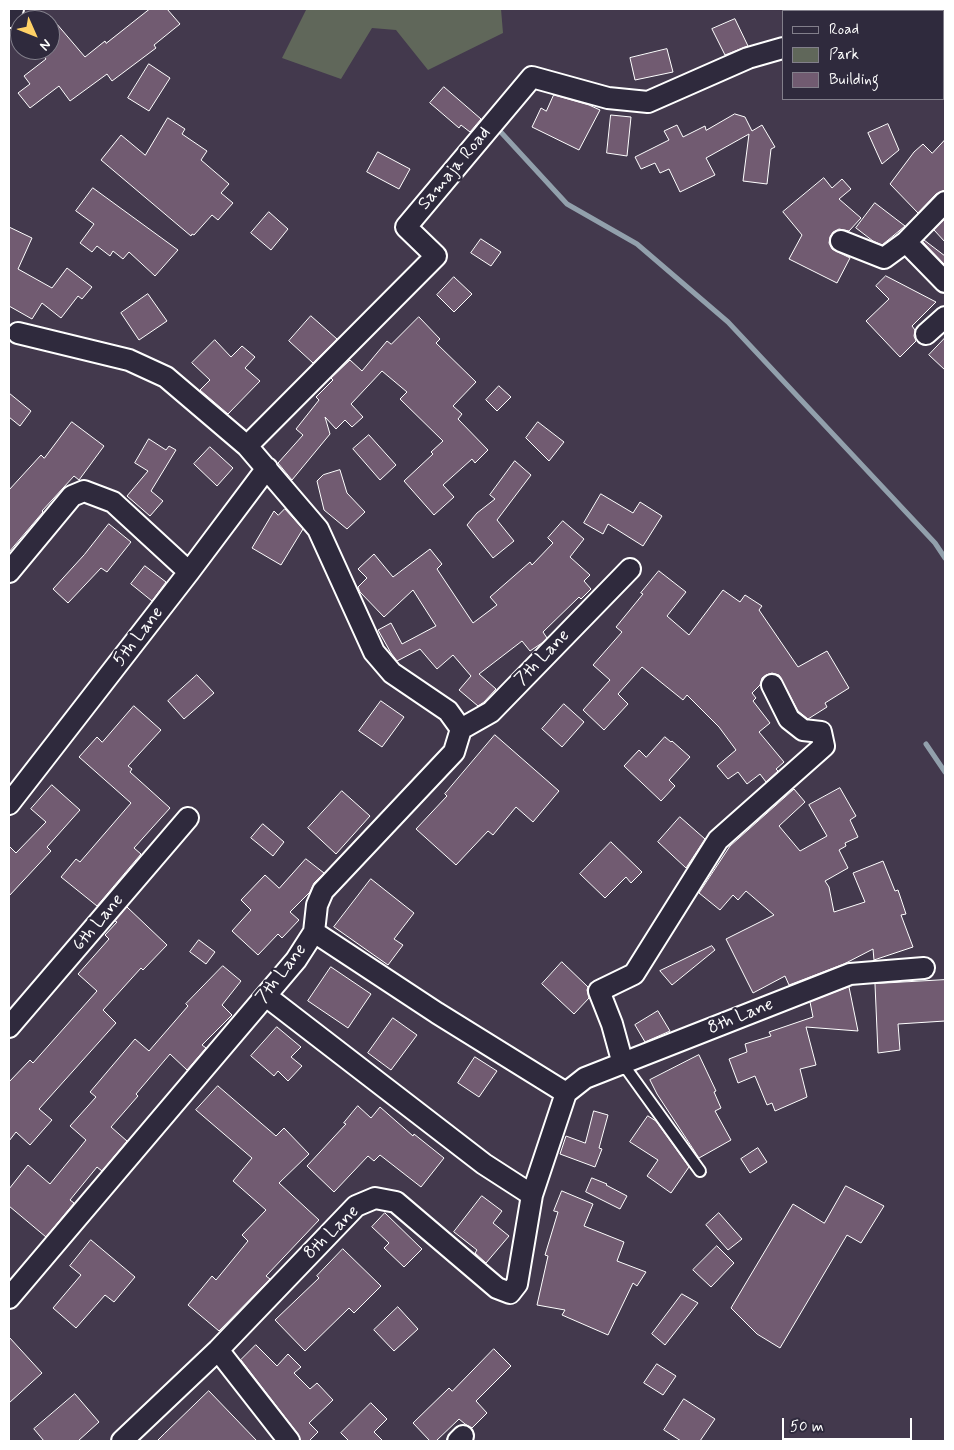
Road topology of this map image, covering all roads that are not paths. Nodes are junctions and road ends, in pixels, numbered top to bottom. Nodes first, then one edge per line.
1 (14, 9) edge
2 (903, 9) edge
3 (898, 10) edge
4 (9, 17) edge
5 (782, 48) edge
6 (945, 202) edge
7 (841, 241) dead end
8 (906, 242) junction
9 (945, 282) edge
10 (945, 317) edge
11 (926, 334) dead end
12 (12, 335) edge
13 (247, 446) junction
14 (267, 468) junction
15 (630, 569) dead end
16 (9, 572) edge
17 (189, 572) junction
18 (772, 685) dead end
19 (461, 729) junction
20 (9, 804) edge
21 (188, 818) dead end
22 (314, 932) junction
23 (924, 968) dead end
24 (266, 996) junction
25 (9, 1028) edge
26 (622, 1064) junction
27 (566, 1093) junction
28 (700, 1172) dead end
29 (532, 1196) junction
30 (9, 1298) edge
31 (218, 1350) junction
32 (122, 1441) edge
33 (289, 1441) edge

1 - 4 street
2 - 3 street
5 - 13 street, Samaja Road
6 - 8 street
7 - 8 street
8 - 9 street
10 - 11 street
12 - 13 street
13 - 14 street
14 - 17 street, 5th Lane
14 - 19 street
15 - 19 street, 7th Lane
16 - 17 street
17 - 20 street, 5th Lane
18 - 26 street
19 - 22 street, 7th Lane
21 - 25 street, 6th Lane
22 - 24 street, 7th Lane
22 - 27 street
23 - 26 street, 8th Lane
24 - 29 street
24 - 30 street, 7th Lane
26 - 27 street, 8th Lane
26 - 28 lane
27 - 29 street, 8th Lane
29 - 31 street, 8th Lane
31 - 32 street, 8th Lane
31 - 33 street

